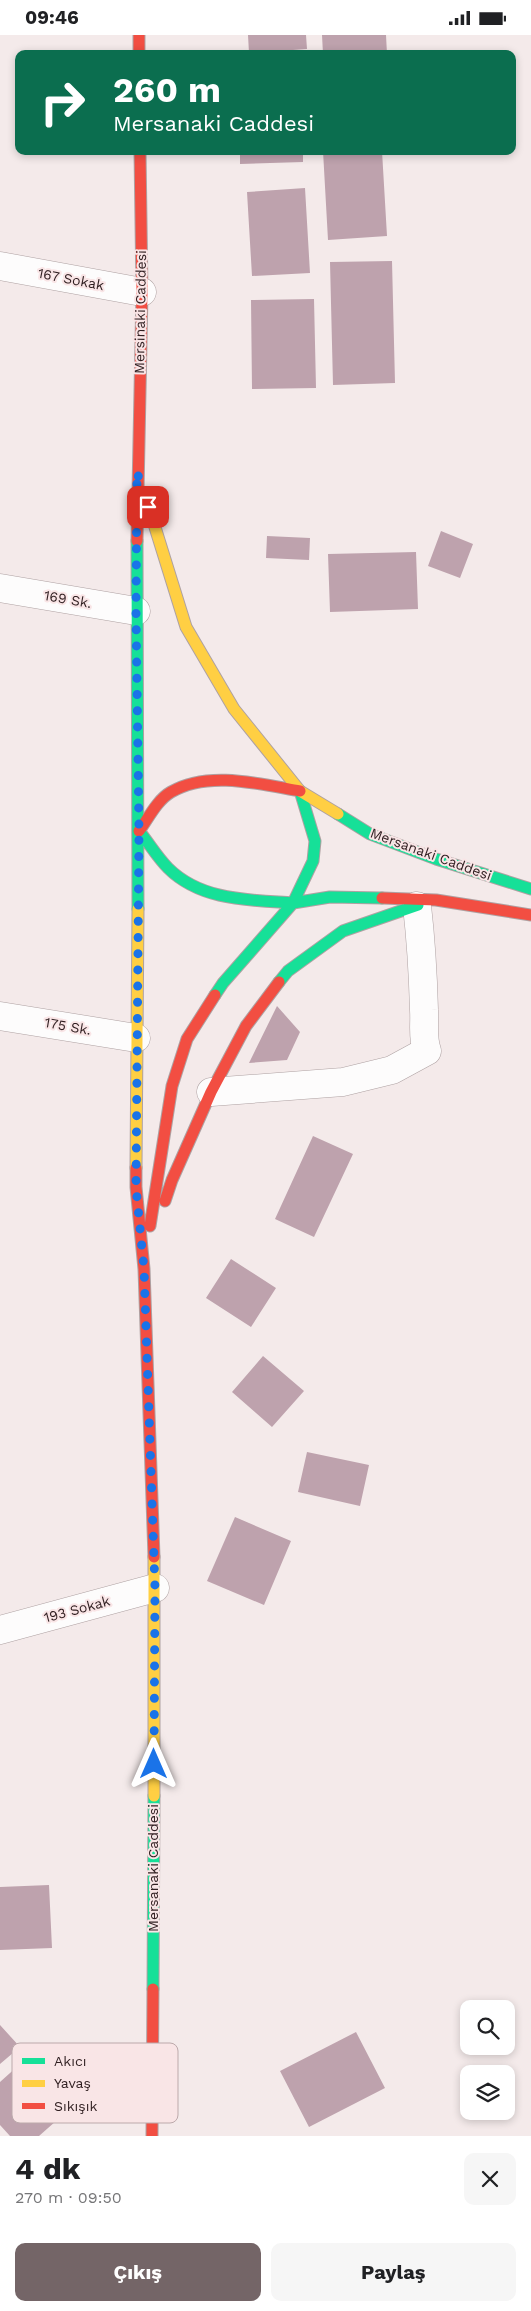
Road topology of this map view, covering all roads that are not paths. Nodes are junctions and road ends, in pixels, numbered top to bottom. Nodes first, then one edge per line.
1 (139, 35) edge
2 (139, 50) edge
3 (140, 155) edge
4 (0, 266) edge
5 (142, 292) junction
6 (137, 472) junction
7 (0, 588) edge
8 (136, 611) junction
9 (300, 791) junction
10 (139, 831) junction
11 (531, 889) edge
12 (293, 903) junction
13 (426, 903) junction
14 (531, 915) edge
15 (0, 1015) edge
16 (136, 1038) junction
17 (211, 1092) junction
18 (144, 1269) junction
19 (155, 1588) junction
20 (0, 1629) edge
21 (153, 2043) edge
22 (152, 2123) edge
23 (152, 2136) edge

1 - 2 street
3 - 5 street, Mersinaki Caddesi
4 - 5 street, 167 Sokak
5 - 6 street, Mersinaki Caddesi
6 - 8 street, Mersanaki Caddesi
6 - 9 street, Mersanaki Caddesi
7 - 8 street, 169 Sk.
8 - 10 street, Mersanaki Caddesi
9 - 10 street
9 - 11 street, Mersanaki Caddesi
9 - 12 street
10 - 12 street
10 - 16 street, Mersanaki Caddesi
12 - 13 street
12 - 18 street, Mersanaki Caddesi
13 - 14 street
13 - 17 street
13 - 17 street
15 - 16 street, 175 Sk.
16 - 18 street, Mersanaki Caddesi
17 - 18 street
18 - 19 street, Mersanaki Caddesi
19 - 20 street, 193 Sokak
19 - 21 street, Mersanaki Caddesi
22 - 23 street, Mersanaki Caddesi

